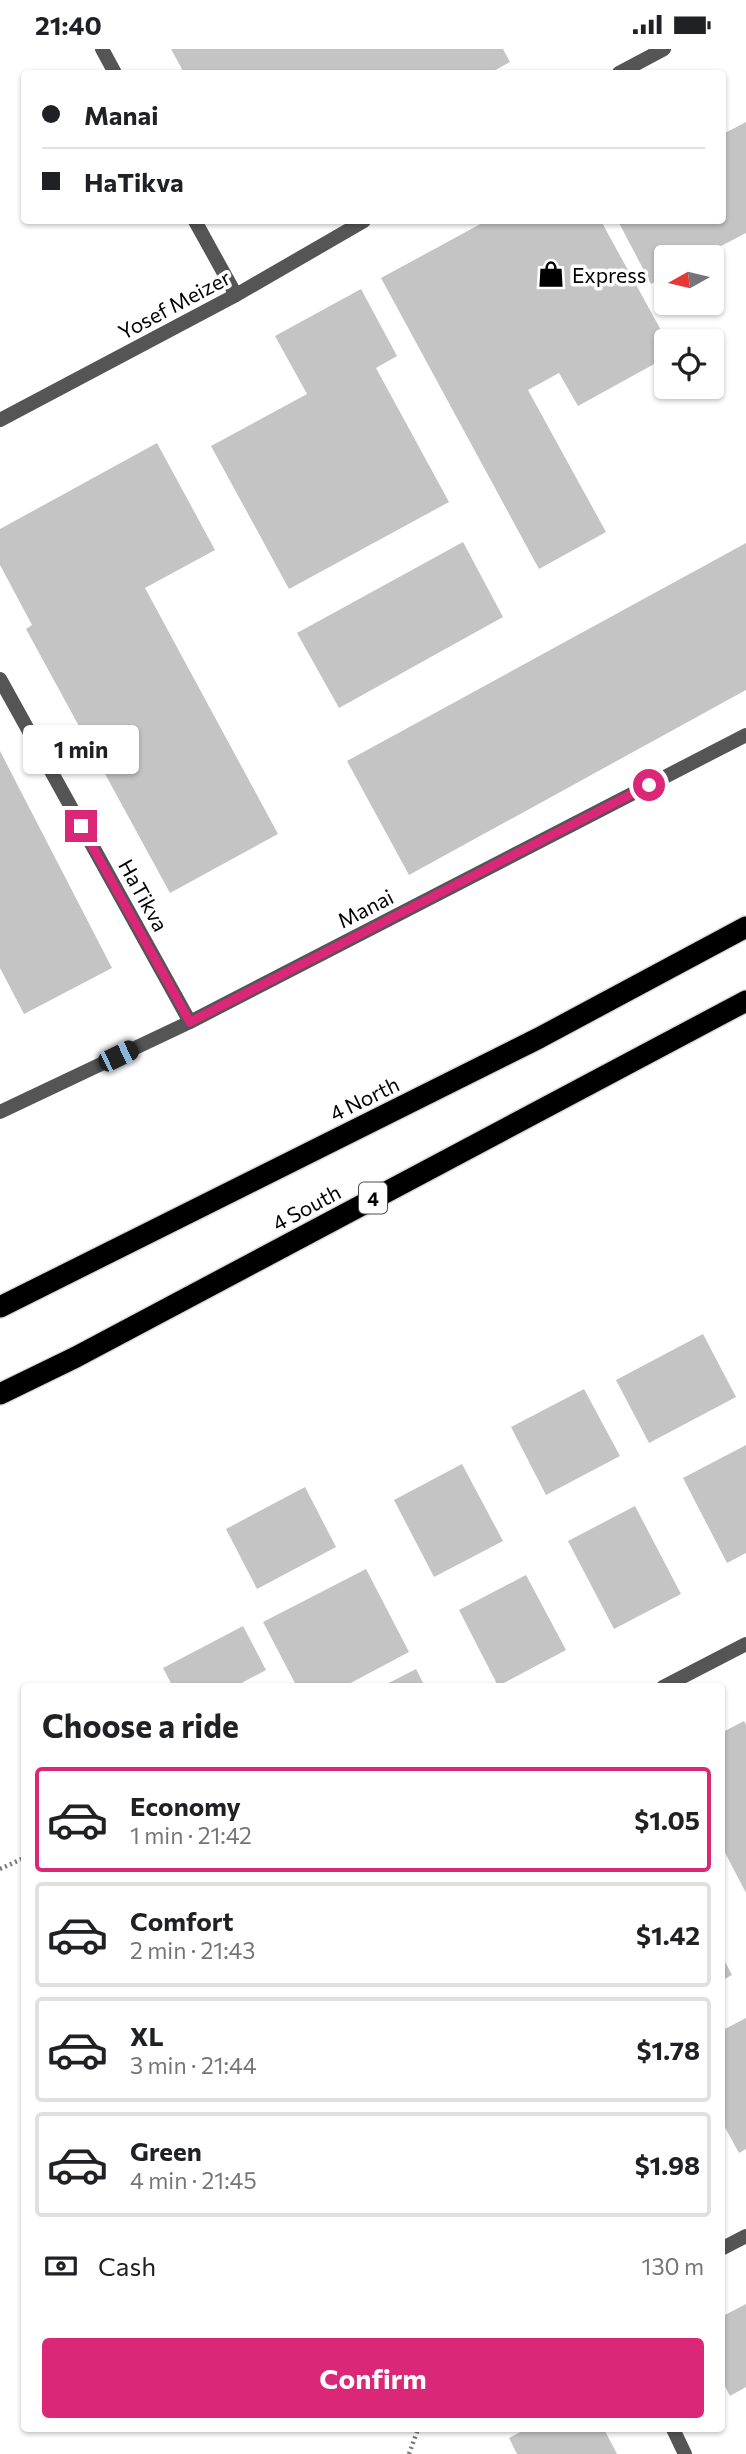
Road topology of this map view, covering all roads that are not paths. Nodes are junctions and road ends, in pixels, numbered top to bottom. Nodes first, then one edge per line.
1 (102, 49) edge
2 (664, 49) edge
3 (114, 70) edge
4 (625, 70) edge
5 (197, 224) edge
6 (359, 224) edge
7 (236, 295) junction
8 (0, 420) edge
9 (0, 679) edge
10 (746, 735) edge
11 (746, 927) edge
12 (746, 1001) edge
13 (190, 1022) junction
14 (0, 1112) edge
15 (0, 1307) edge
16 (0, 1394) edge
17 (746, 1644) edge
18 (671, 1683) edge
19 (746, 2236) edge
20 (725, 2247) edge
21 (674, 2432) edge
22 (685, 2454) edge

1 - 3 street
2 - 4 street
5 - 7 street
6 - 7 street, Yosef Meizer
7 - 8 street, Yosef Meizer
9 - 13 street, HaTikva
10 - 13 street, Manai
11 - 15 highway, 4 North
12 - 16 highway, 4 South / 4
13 - 14 street, Manai
17 - 18 street
19 - 20 street
21 - 22 street

